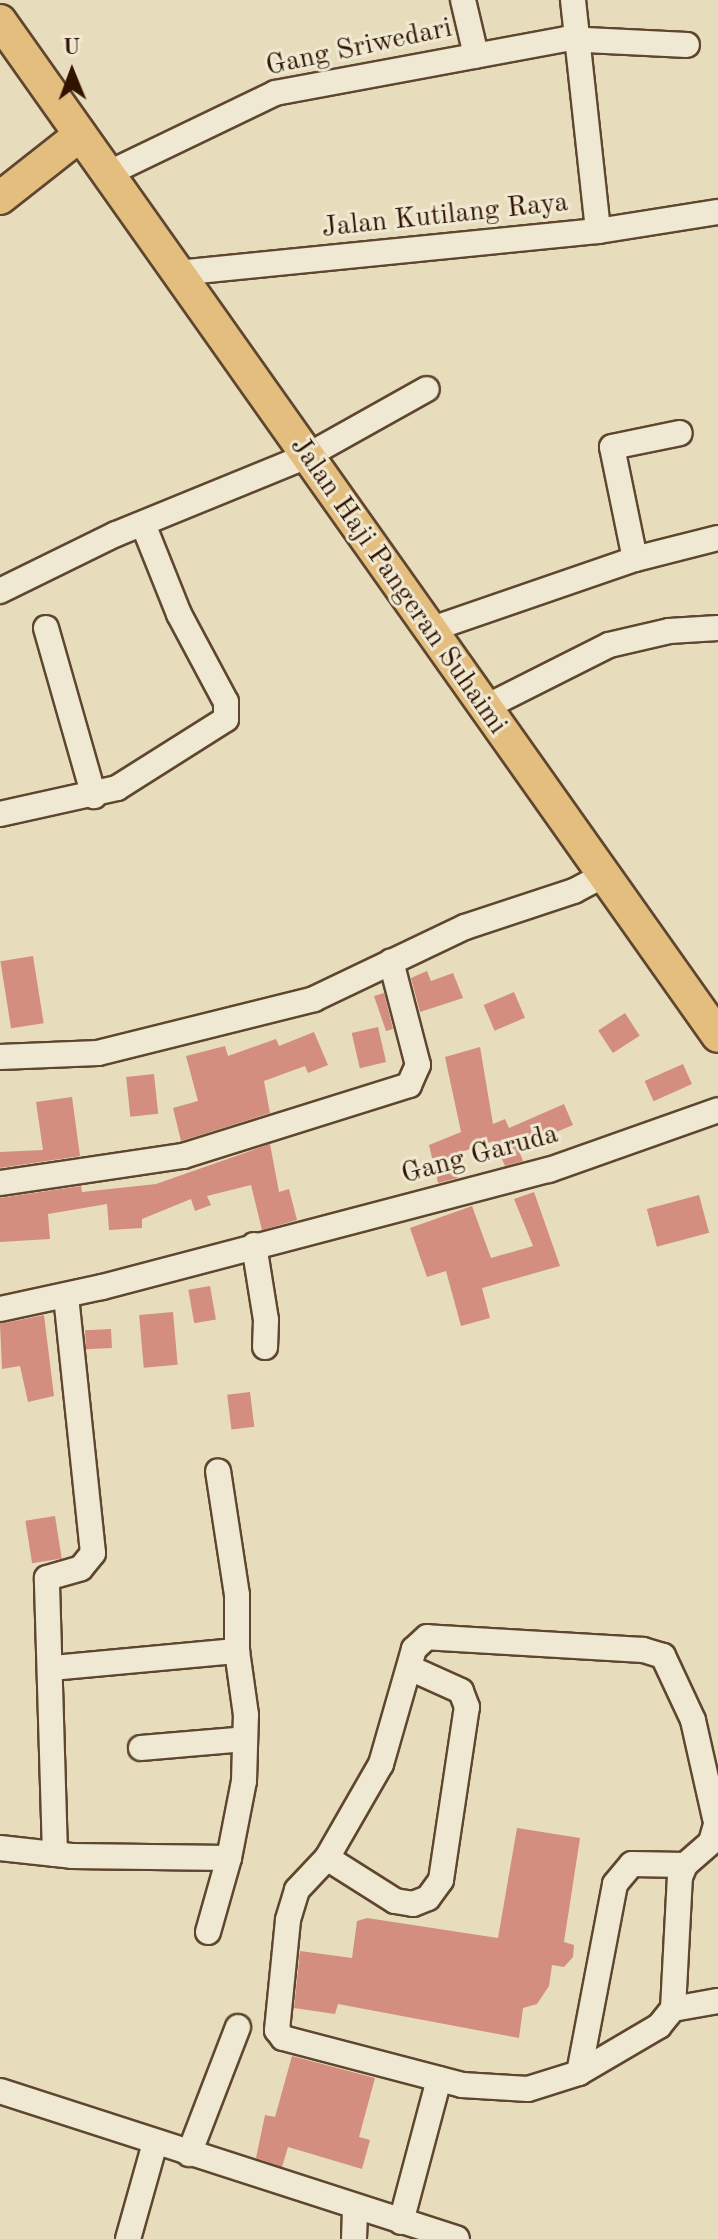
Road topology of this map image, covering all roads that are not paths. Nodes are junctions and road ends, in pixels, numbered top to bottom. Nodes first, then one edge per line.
1 (463, 0) edge
2 (573, 0) edge
3 (0, 21) edge
4 (577, 38) junction
5 (687, 45) dead end
6 (476, 55) junction
7 (80, 135) junction
8 (107, 174) junction
9 (0, 198) edge
10 (718, 212) edge
11 (598, 231) junction
12 (177, 273) junction
13 (427, 389) dead end
14 (680, 433) dead end
15 (307, 456) junction
16 (143, 524) junction
17 (718, 538) edge
18 (635, 559) junction
19 (0, 591) edge
20 (46, 628) dead end
21 (718, 628) edge
22 (429, 630) junction
23 (484, 708) junction
24 (94, 796) junction
25 (0, 814) edge
26 (602, 876) junction
27 (391, 961) junction
28 (718, 1036) edge
29 (0, 1057) edge
30 (718, 1110) edge
31 (0, 1183) edge
32 (254, 1245) junction
33 (66, 1295) junction
34 (0, 1309) edge
35 (265, 1347) dead end
36 (218, 1471) dead end
37 (237, 1651) junction
38 (52, 1668) junction
39 (410, 1668) junction
40 (245, 1739) junction
41 (141, 1748) dead end
42 (716, 1818) edge
43 (0, 1848) edge
44 (55, 1854) junction
45 (229, 1858) junction
46 (327, 1858) junction
47 (685, 1865) junction
48 (208, 1932) dead end
49 (718, 2001) edge
50 (673, 2009) junction
51 (238, 2027) dead end
52 (579, 2073) junction
53 (439, 2079) junction
54 (0, 2091) edge
55 (155, 2143) junction
56 (189, 2154) junction
57 (355, 2208) junction
58 (401, 2222) junction
59 (128, 2239) edge
60 (354, 2239) edge
61 (457, 2239) edge

1 - 6 street
2 - 4 street
3 - 7 main road, Jalan Haji Pangeran Suhaimi
4 - 5 street, Gang Sriwedari
4 - 6 street, Gang Sriwedari
4 - 11 street
6 - 8 street, Gang Sriwedari
7 - 8 main road, Jalan Haji Pangeran Suhaimi
7 - 9 main road
8 - 12 main road, Jalan Haji Pangeran Suhaimi
10 - 11 street, Jalan Kutilang Raya
11 - 12 street, Jalan Kutilang Raya
12 - 15 main road, Jalan Haji Pangeran Suhaimi
13 - 15 street
14 - 18 street
15 - 16 street
15 - 22 main road, Jalan Haji Pangeran Suhaimi
16 - 19 street
16 - 24 street
17 - 18 street
18 - 22 street
20 - 24 street
21 - 23 street
22 - 23 main road, Jalan Haji Pangeran Suhaimi
23 - 26 main road, Jalan Haji Pangeran Suhaimi
24 - 25 street
26 - 27 street
26 - 28 main road, Jalan Haji Pangeran Suhaimi
27 - 29 street
27 - 31 street
30 - 32 street, Gang Garuda
32 - 33 street, Gang Garuda
32 - 35 street
33 - 34 street, Gang Garuda
33 - 38 street
36 - 37 street
37 - 38 street
37 - 40 street
38 - 44 street
39 - 42 street
39 - 46 street
39 - 46 street
40 - 41 street
40 - 45 street
42 - 47 street
43 - 44 street
44 - 45 street
45 - 48 street
46 - 53 street
47 - 50 street
47 - 52 street
49 - 50 street
50 - 52 street
51 - 56 street
52 - 53 street
53 - 58 street
54 - 55 street
55 - 56 street
55 - 59 street
56 - 57 street
57 - 58 street
57 - 60 street
58 - 61 street

